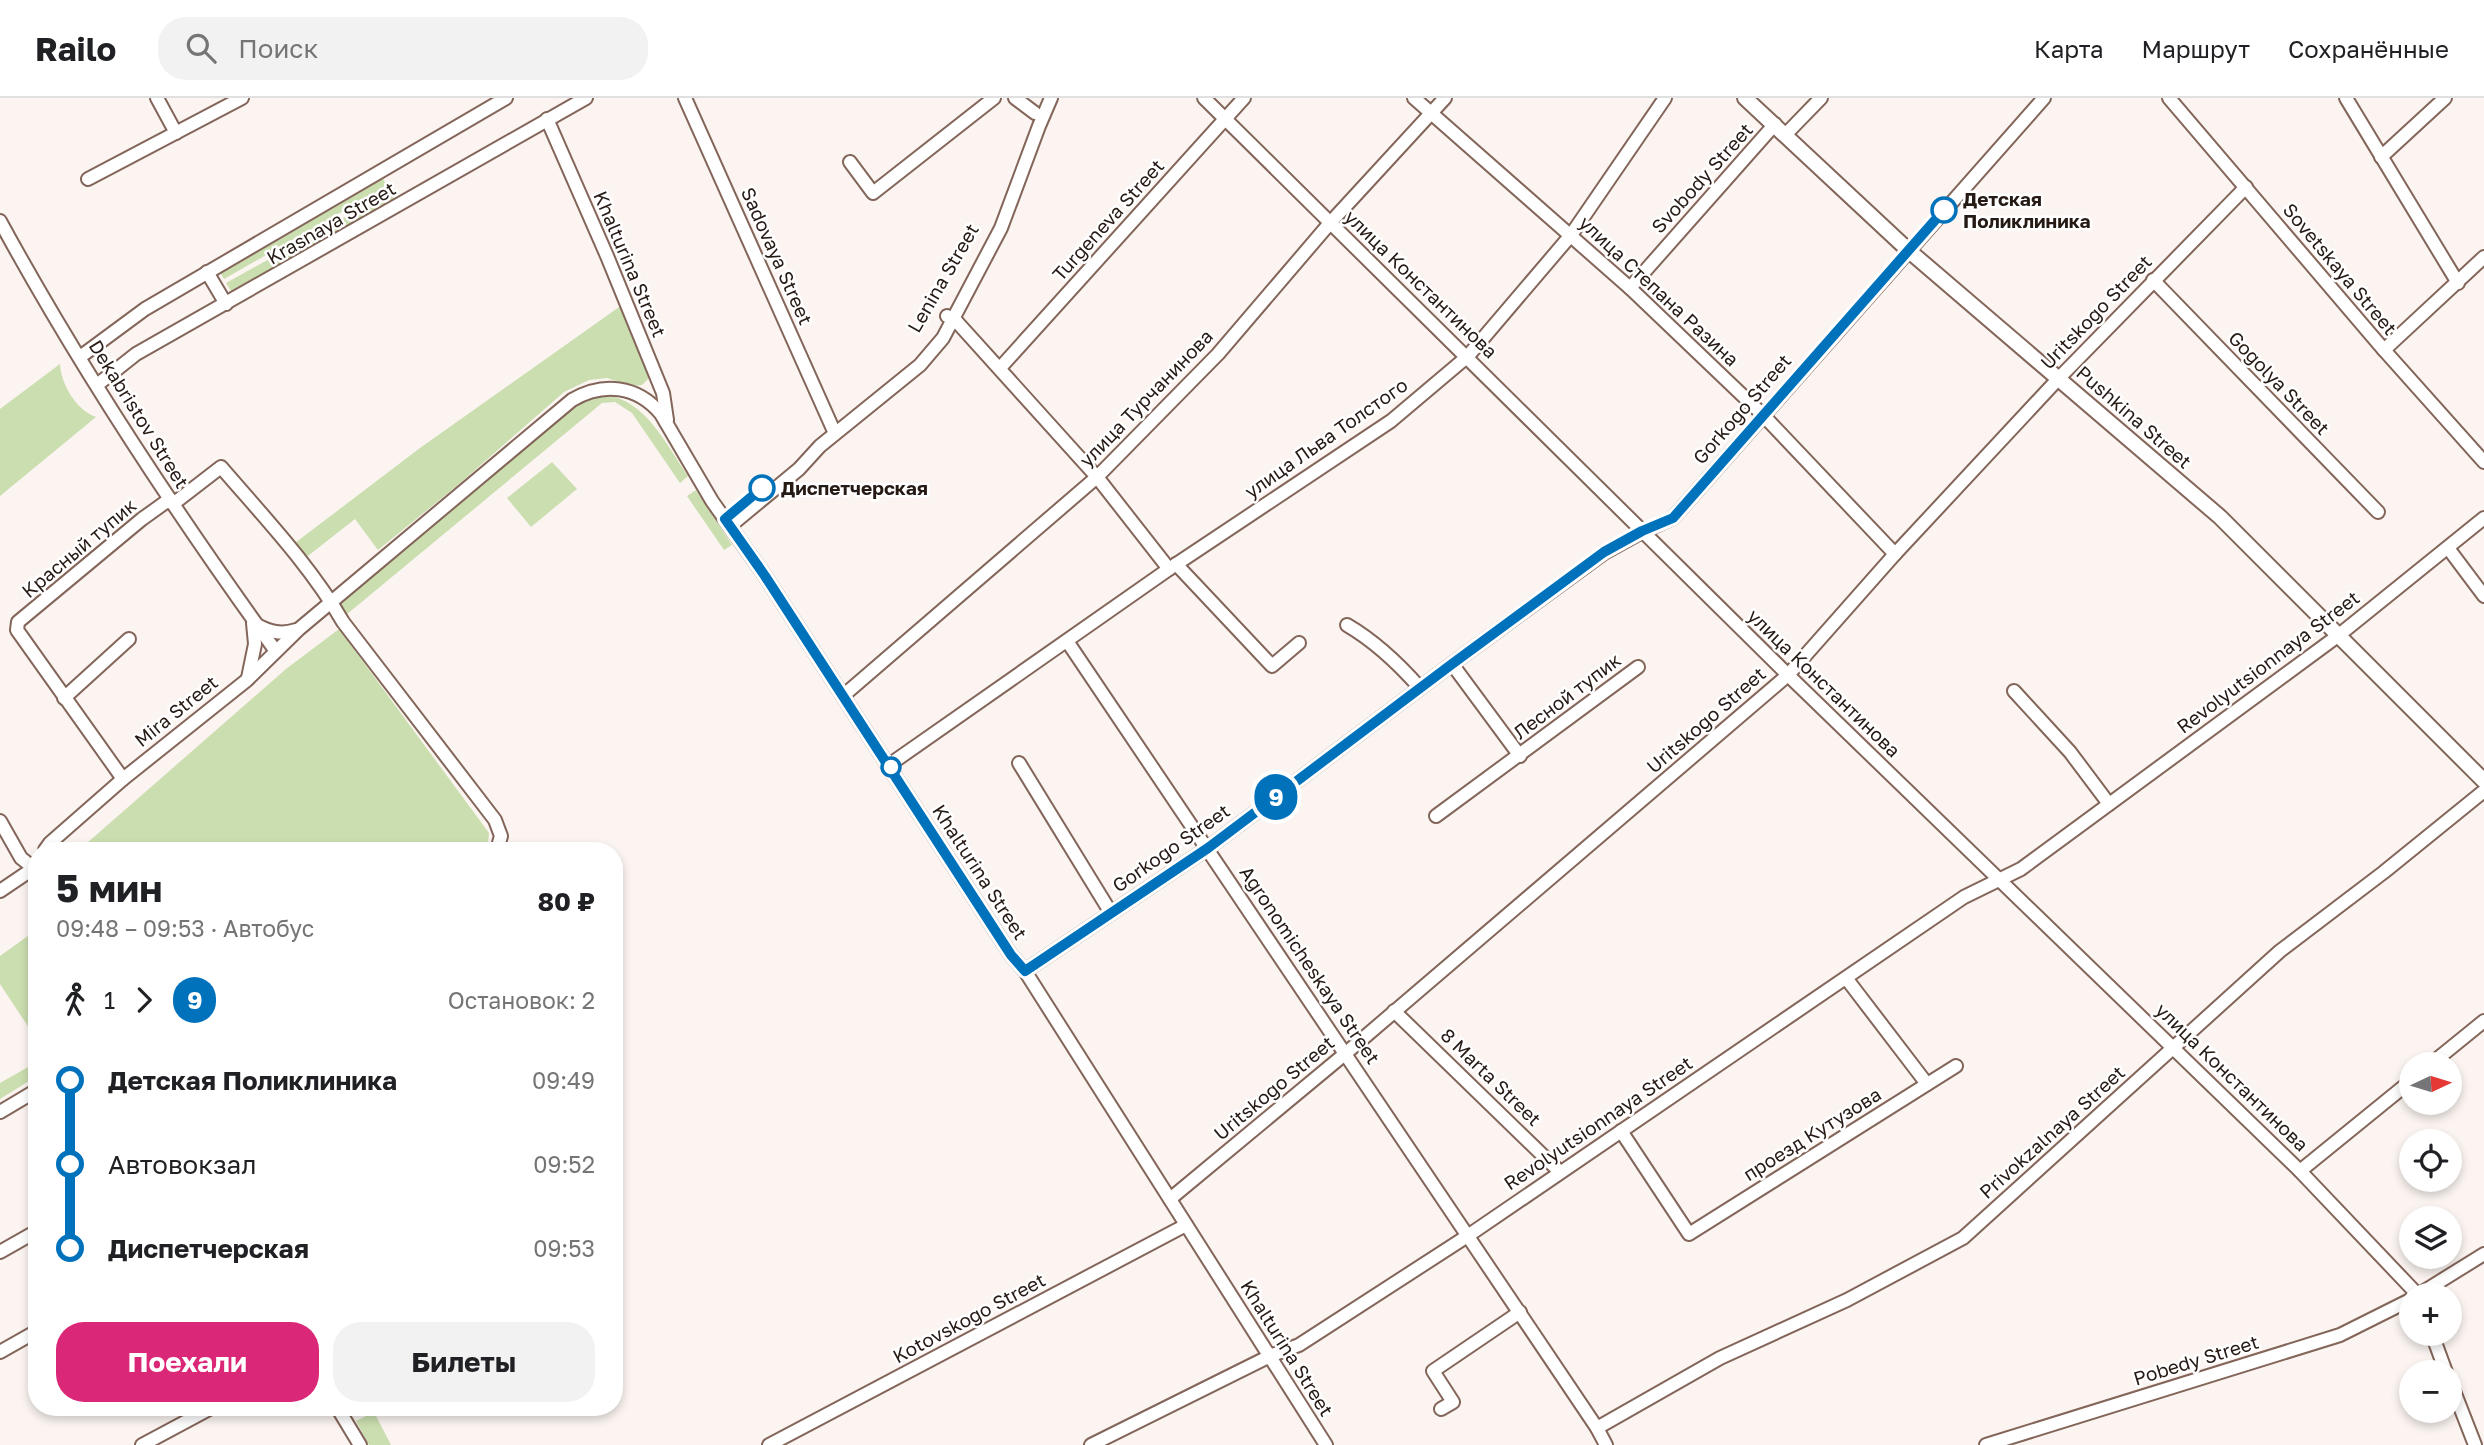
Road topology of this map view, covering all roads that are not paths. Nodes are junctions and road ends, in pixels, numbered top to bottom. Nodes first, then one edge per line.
1 (157, 98) edge
2 (243, 98) edge
3 (506, 98) edge
4 (586, 98) edge
5 (685, 98) edge
6 (993, 98) edge
7 (1015, 98) edge
8 (1044, 98) edge
9 (1051, 98) edge
10 (1204, 98) edge
11 (1244, 98) edge
12 (1414, 98) edge
13 (1445, 98) edge
14 (1665, 98) edge
15 (1745, 98) edge
16 (1821, 98) edge
17 (2044, 98) edge
18 (2169, 98) edge
19 (2346, 98) edge
20 (2445, 98) edge
21 (1035, 113) junction
22 (1432, 113) junction
23 (547, 119) junction
24 (1226, 119) junction
25 (1780, 129) junction
26 (176, 133) junction
27 (2381, 157) junction
28 (850, 162) dead end
29 (88, 179) dead end
30 (2246, 187) junction
31 (0, 221) edge
32 (1330, 223) junction
33 (1570, 235) junction
34 (1908, 250) junction
35 (2484, 257) edge
36 (207, 272) junction
37 (2153, 280) junction
38 (2458, 283) junction
39 (1630, 288) junction
40 (226, 304) junction
41 (950, 318) junction
42 (2384, 350) junction
43 (1468, 356) junction
44 (80, 357) junction
45 (1000, 368) junction
46 (2059, 377) junction
47 (97, 385) junction
48 (633, 393) joint
49 (1763, 415) junction
50 (668, 426) junction
51 (834, 429) junction
52 (2484, 461) edge
53 (1097, 477) junction
54 (171, 501) junction
55 (2378, 512) dead end
56 (2484, 518) edge
57 (727, 522) junction
58 (1642, 531) junction
59 (2448, 548) junction
60 (1895, 554) junction
61 (1172, 567) junction
62 (2484, 596) edge
63 (332, 603) junction
64 (253, 623) junction
65 (1347, 625) dead end
66 (299, 629) junction
67 (2339, 635) junction
68 (129, 639) dead end
69 (1067, 641) junction
70 (1299, 643) dead end
71 (275, 650) junction
72 (1452, 664) junction
73 (1638, 667) dead end
74 (1788, 675) junction
75 (247, 680) junction
76 (1420, 688) junction
77 (2014, 691) dead end
78 (844, 695) junction
79 (64, 698) junction
80 (1520, 756) junction
81 (1019, 763) dead end
82 (889, 765) junction
83 (123, 779) junction
84 (2484, 781) edge
85 (2484, 792) edge
86 (2109, 804) junction
87 (1436, 816) dead end
88 (0, 821) edge
89 (51, 842) edge
90 (499, 842) edge
91 (1208, 848) junction
92 (28, 862) edge
93 (28, 872) edge
94 (1998, 880) junction
95 (0, 891) edge
96 (1111, 913) junction
97 (1025, 971) junction
98 (1846, 978) junction
99 (1394, 1011) junction
100 (2484, 1021) edge
101 (2174, 1047) junction
102 (2446, 1052) edge
103 (1346, 1053) junction
104 (1956, 1066) dead end
105 (1927, 1084) junction
106 (2399, 1091) edge
107 (28, 1095) edge
108 (0, 1112) edge
109 (1620, 1131) junction
110 (2300, 1171) junction
111 (1560, 1172) junction
112 (1170, 1199) junction
113 (1186, 1225) junction
114 (1469, 1235) junction
115 (0, 1236) edge
116 (28, 1236) edge
117 (4, 1250) edge
118 (2484, 1254) edge
119 (2407, 1283) edge
120 (2437, 1283) edge
121 (2399, 1306) edge
122 (1520, 1312) junction
123 (28, 1336) edge
124 (0, 1352) edge
125 (1270, 1356) junction
126 (1441, 1409) dead end
127 (2462, 1412) edge
128 (196, 1416) edge
129 (342, 1416) edge
130 (1597, 1428) junction
131 (142, 1445) edge
132 (359, 1445) edge
133 (769, 1445) edge
134 (1091, 1445) edge
135 (1326, 1445) edge
136 (1606, 1445) edge
137 (1986, 1445) edge
138 (2475, 1445) edge

1 - 26 street
2 - 26 street
3 - 36 street, Krasnaya Street
4 - 23 street, Krasnaya Street
5 - 51 street, Sadovaya Street
6 - 28 street
7 - 21 street
8 - 21 street, Lenina Street
9 - 41 street
10 - 24 street, улица Константинова
11 - 24 street, Turgeneva Street
12 - 22 street, улица Степана Разина
13 - 22 street, улица Турчанинова
14 - 33 street, улица Льва Толстого
15 - 25 main road, Pushkina Street
16 - 25 street, Svobody Street
17 - 34 street, Gorkogo Street
18 - 30 street, Sovetskaya Street
19 - 27 street
20 - 27 street
21 - 41 street, Lenina Street
22 - 32 street, улица Турчанинова
22 - 33 street, улица Степана Разина
23 - 40 street, Krasnaya Street
23 - 50 street, Khalturina Street
24 - 32 street, улица Константинова
24 - 45 street, Turgeneva Street
25 - 34 main road, Pushkina Street
25 - 39 street, Svobody Street
26 - 29 street
27 - 38 street
30 - 37 street, Uritskogo Street
30 - 42 street, Sovetskaya Street
31 - 44 street, Dekabristov Street
32 - 43 street, улица Константинова
32 - 53 street, улица Турчанинова
33 - 39 street, улица Степана Разина
33 - 43 street, улица Льва Толстого
34 - 46 main road, Pushkina Street
34 - 49 street, Gorkogo Street
35 - 38 street
36 - 40 street
36 - 44 street, Krasnaya Street
37 - 46 street, Uritskogo Street
37 - 55 street, Gogolya Street
38 - 42 street
39 - 49 street, улица Степана Разина
40 - 47 street, Krasnaya Street
41 - 45 street
41 - 51 street, Lenina Street
41 - 57 street
42 - 52 street, Sovetskaya Street
43 - 58 street, улица Константинова
43 - 61 street, улица Льва Толстого
44 - 47 street, Dekabristov Street
45 - 53 street
46 - 60 street, Uritskogo Street
46 - 67 main road, Pushkina Street
47 - 54 street, Dekabristov Street
48 - 50 street, Khalturina Street
48 - 63 street, Mira Street
49 - 58 street, Gorkogo Street
49 - 60 street, улица Степана Разина
50 - 57 street, Khalturina Street
51 - 57 street, Lenina Street
53 - 61 street
53 - 78 street, улица Турчанинова
54 - 63 street
54 - 64 street, Dekabristov Street
54 - 79 street, Красный тупик
56 - 59 street, Revolyutsionnaya Street
57 - 78 street, Khalturina Street
58 - 72 street, Gorkogo Street
58 - 74 street, улица Константинова
59 - 62 street
59 - 67 street, Revolyutsionnaya Street
60 - 74 street, Uritskogo Street
61 - 69 street, улица Льва Толстого
61 - 70 street
63 - 66 street, Mira Street
63 - 90 street
64 - 66 street
64 - 71 street, Dekabristov Street
64 - 75 street
65 - 76 street
66 - 71 street, Mira Street
67 - 84 main road, Pushkina Street
67 - 86 street, Revolyutsionnaya Street
68 - 79 street
69 - 82 street, улица Льва Толстого
69 - 91 street, Agronomicheskaya Street
71 - 75 street, Mira Street
72 - 76 street, Gorkogo Street
72 - 80 street, Лесной тупик
73 - 80 street, Лесной тупик
74 - 94 street, улица Константинова
74 - 99 street, Uritskogo Street
75 - 83 street, Mira Street
76 - 91 street, Gorkogo Street
77 - 86 street
78 - 82 street, Khalturina Street
79 - 83 street, Красный тупик
80 - 87 street, Лесной тупик
81 - 96 street, Gorkogo Street
82 - 97 street, Khalturina Street
83 - 89 street, Mira Street
85 - 101 street, Privokzalnaya Street
86 - 94 street, Revolyutsionnaya Street
88 - 92 street
91 - 96 street, Gorkogo Street
91 - 103 street, Agronomicheskaya Street
93 - 95 street
94 - 98 street, Revolyutsionnaya Street
94 - 101 street, улица Константинова
96 - 97 street, Gorkogo Street
97 - 112 street, Khalturina Street
98 - 105 street
98 - 109 street, Revolyutsionnaya Street
99 - 103 street, Uritskogo Street
99 - 111 street, 8 Marta Street
100 - 102 street
101 - 110 street, улица Константинова
101 - 130 street, Privokzalnaya Street
103 - 112 street, Uritskogo Street
103 - 114 street, Agronomicheskaya Street
104 - 105 street, проезд Кутузова
105 - 109 street, проезд Кутузова
106 - 110 street
107 - 108 street
109 - 111 street, Revolyutsionnaya Street
110 - 119 street, улица Константинова
111 - 114 street, Revolyutsionnaya Street
112 - 113 street, Khalturina Street
113 - 125 street, Khalturina Street
113 - 133 street, Kotovskogo Street
114 - 122 street, Agronomicheskaya Street
114 - 125 street, Revolyutsionnaya Street
115 - 117 street
116 - 117 street
118 - 120 street
121 - 137 street, Pobedy Street
122 - 126 street
122 - 130 street, Agronomicheskaya Street
123 - 124 street
125 - 134 street, Revolyutsionnaya Street
125 - 135 street, Khalturina Street
127 - 138 street
128 - 131 street
129 - 132 street
130 - 136 street, Agronomicheskaya Street

